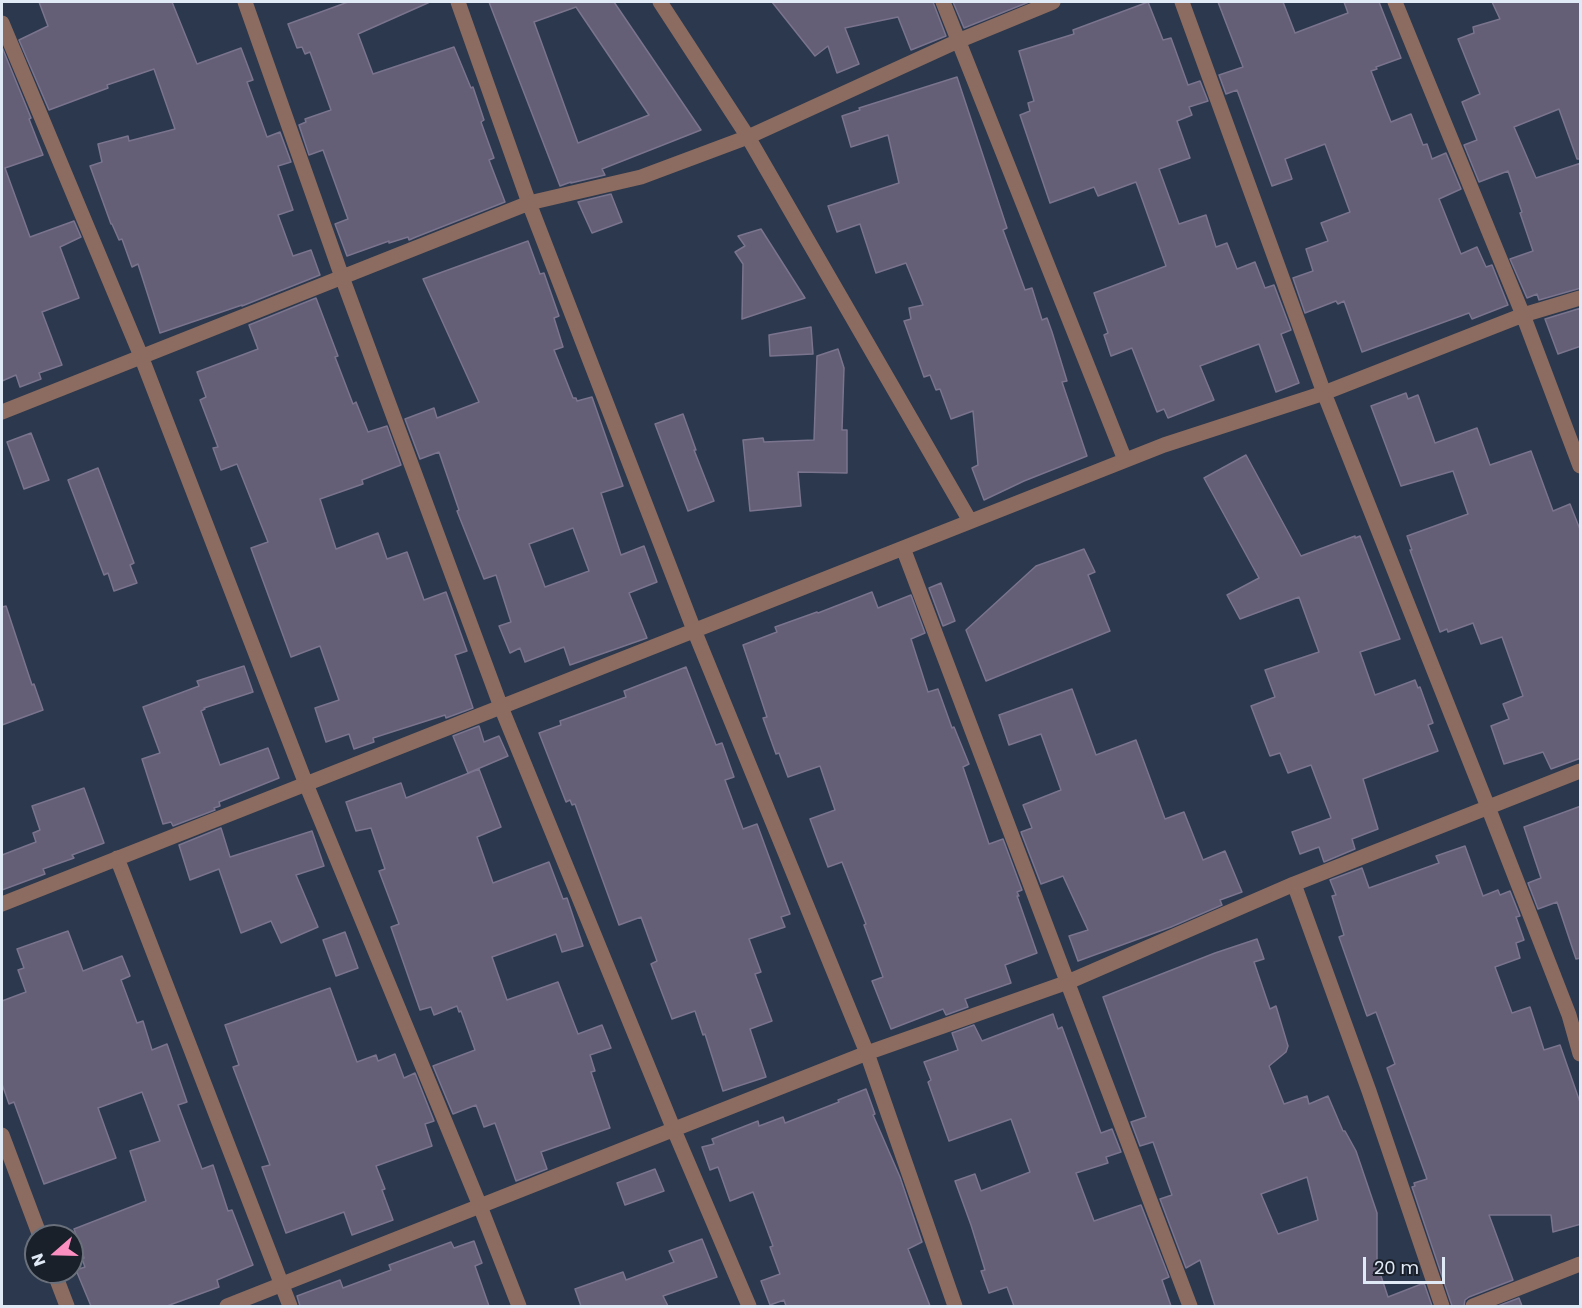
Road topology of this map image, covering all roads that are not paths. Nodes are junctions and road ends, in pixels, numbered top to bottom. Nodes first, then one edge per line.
1 (245, 2) edge
2 (458, 2) edge
3 (660, 2) edge
4 (943, 2) edge
5 (1053, 2) edge
6 (1182, 2) edge
7 (1395, 2) edge
8 (2, 23) edge
9 (958, 41) junction
10 (748, 137) junction
11 (530, 203) junction
12 (342, 277) junction
13 (1581, 298) edge
14 (1523, 315) junction
15 (141, 357) junction
16 (1324, 393) junction
17 (2, 412) edge
18 (1125, 460) junction
19 (1581, 466) edge
20 (970, 521) junction
21 (903, 548) junction
22 (694, 630) junction
23 (501, 707) junction
24 (1581, 771) edge
25 (306, 783) junction
26 (1488, 807) junction
27 (117, 858) junction
28 (1294, 884) junction
29 (2, 904) edge
30 (1068, 982) junction
31 (867, 1053) junction
32 (1581, 1054) edge
33 (674, 1130) junction
34 (2, 1135) edge
35 (480, 1206) junction
36 (35, 1224) edge
37 (1581, 1264) edge
38 (59, 1284) edge
39 (282, 1285) junction
40 (67, 1306) edge
41 (227, 1306) edge
42 (290, 1306) edge
43 (519, 1306) edge
44 (749, 1306) edge
45 (955, 1306) edge
46 (1190, 1306) edge
47 (1442, 1306) edge
48 (1473, 1306) edge

1 - 12 street
2 - 11 street
3 - 10 street
4 - 9 street
5 - 9 street
6 - 16 street
7 - 14 street
8 - 15 street
9 - 10 street
9 - 18 street
10 - 11 street
10 - 20 street
11 - 12 street
11 - 22 street
12 - 15 street
12 - 23 street
13 - 14 street
14 - 16 street
14 - 19 street
15 - 17 street
15 - 25 street
16 - 18 street
16 - 26 street
18 - 20 street
20 - 21 street
21 - 22 street
21 - 30 street
22 - 23 street
22 - 31 street
23 - 25 street
23 - 33 street
24 - 26 street
25 - 27 street
25 - 35 street
26 - 28 street
26 - 32 street
27 - 29 street
27 - 39 street
28 - 30 street
28 - 47 street
30 - 31 street
30 - 46 street
31 - 33 street
31 - 45 street
33 - 35 street
33 - 44 street
34 - 36 street
35 - 39 street
35 - 43 street
37 - 48 street
38 - 40 street
39 - 41 street
39 - 42 street

